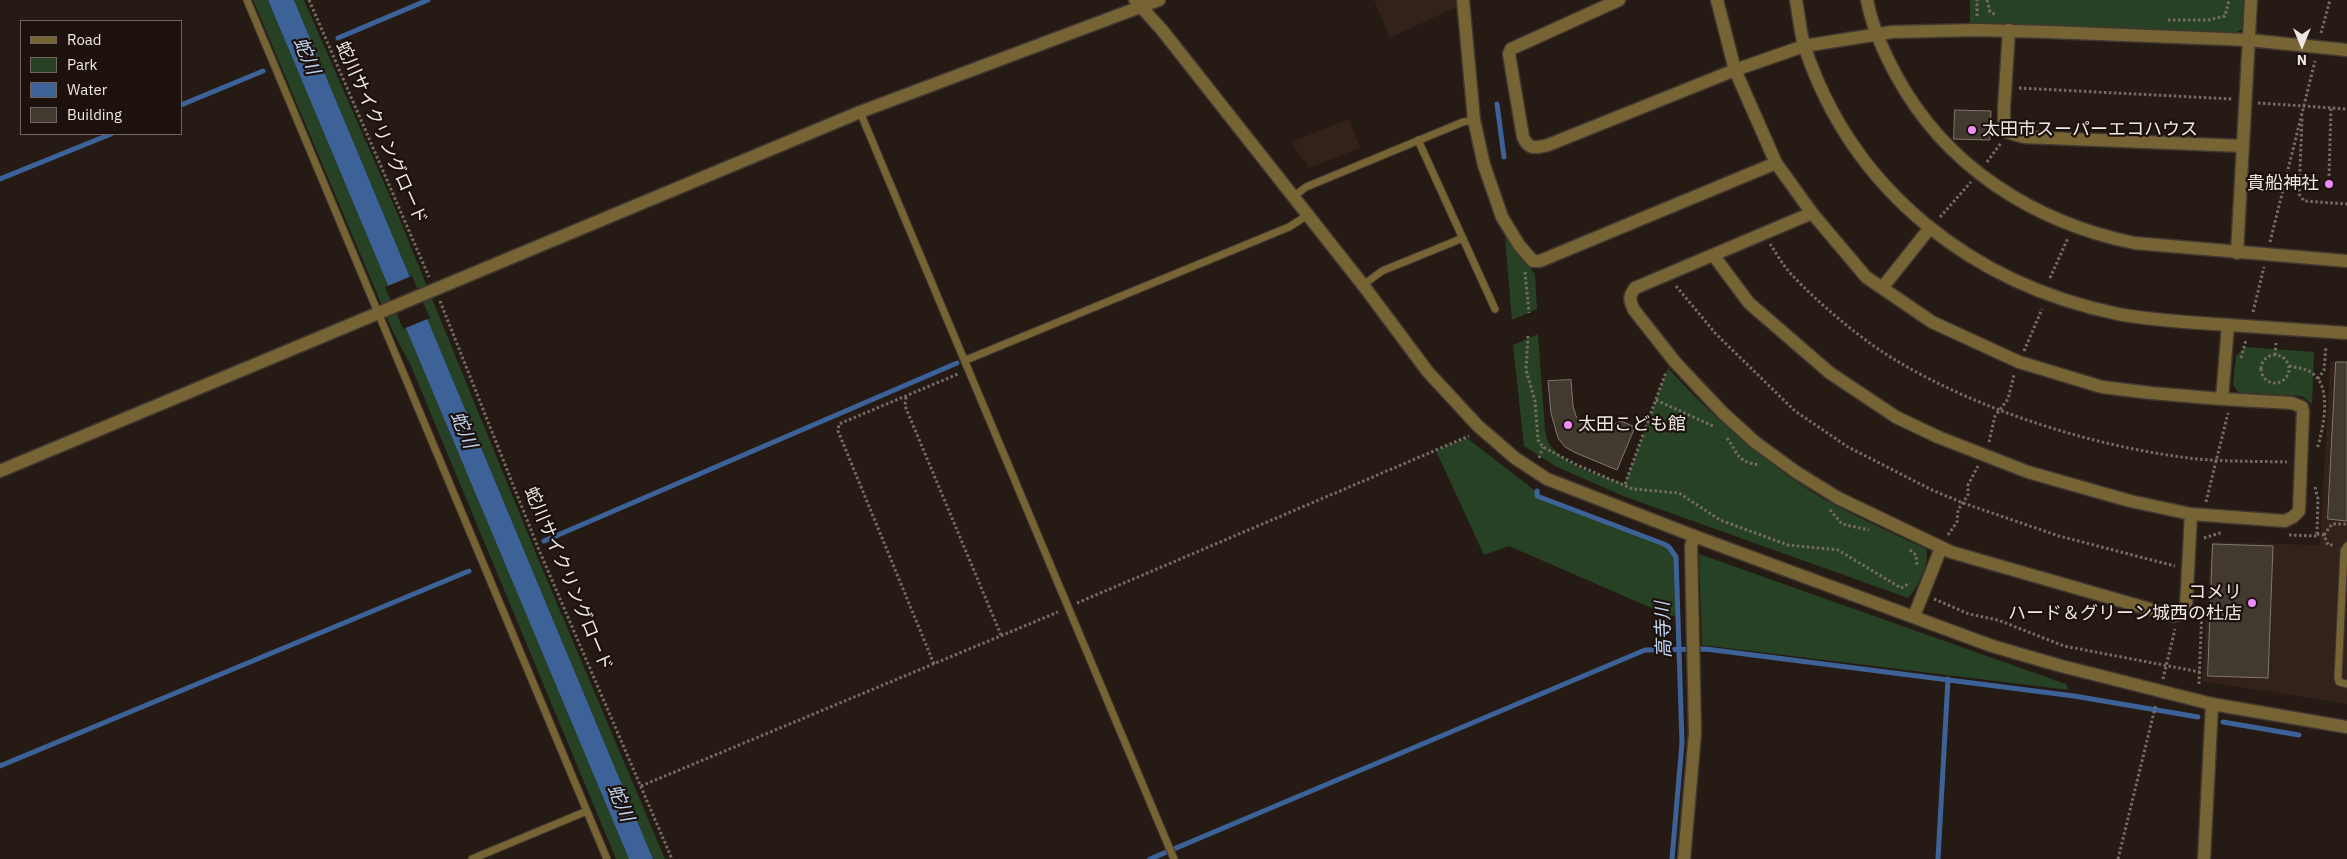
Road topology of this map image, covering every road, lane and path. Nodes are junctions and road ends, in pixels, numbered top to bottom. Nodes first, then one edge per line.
1 (247, 0) edge
2 (309, 0) edge
3 (1159, 0) edge
4 (1463, 0) edge
5 (1618, 0) edge
6 (1717, 0) edge
7 (1796, 0) edge
8 (1867, 0) edge
9 (1987, 0) edge
10 (2229, 0) edge
11 (2251, 0) edge
12 (2330, 0) edge
13 (1138, 3) edge
14 (2001, 16) dead end
15 (2162, 20) dead end
16 (2009, 30) junction
17 (1876, 34) junction
18 (2320, 39) dead end
19 (2249, 40) junction
20 (1804, 46) junction
21 (2347, 50) edge
22 (2315, 58) dead end
23 (1735, 70) junction
24 (2006, 88) junction
25 (2238, 99) dead end
26 (2251, 103) dead end
27 (2302, 106) junction
28 (2331, 108) junction
29 (2347, 109) edge
30 (860, 112) junction
31 (1474, 120) junction
32 (2007, 132) junction
33 (1418, 140) junction
34 (2243, 146) junction
35 (1776, 163) junction
36 (1982, 168) dead end
37 (2329, 176) dead end
38 (1974, 179) dead end
39 (1293, 196) junction
40 (2347, 204) edge
41 (1812, 213) junction
42 (1308, 216) junction
43 (1938, 219) dead end
44 (1929, 228) junction
45 (1763, 234) junction
46 (2070, 235) dead end
47 (1462, 238) junction
48 (2268, 251) dead end
49 (2237, 252) junction
50 (1714, 256) junction
51 (2265, 261) dead end
52 (2347, 261) edge
53 (1527, 267) dead end
54 (1670, 272) junction
55 (429, 276) dead end
56 (2050, 278) dead end
57 (1363, 285) junction
58 (1882, 288) junction
59 (442, 307) dead end
60 (1495, 309) dead end
61 (2042, 309) dead end
62 (1529, 312) dead end
63 (380, 314) junction
64 (2251, 318) dead end
65 (2228, 325) junction
66 (2347, 332) edge
67 (1528, 336) dead end
68 (2246, 338) dead end
69 (2276, 343) dead end
70 (2326, 346) dead end
71 (2275, 355) junction
72 (2022, 356) dead end
73 (966, 360) junction
74 (1675, 362) junction
75 (2239, 367) dead end
76 (967, 369) junction
77 (2016, 369) dead end
78 (2318, 379) dead end
79 (911, 394) junction
80 (1656, 400) junction
81 (2226, 402) junction
82 (2000, 409) junction
83 (1543, 447) junction
84 (1986, 447) dead end
85 (1538, 459) dead end
86 (2292, 462) dead end
87 (1979, 464) dead end
88 (1768, 469) dead end
89 (0, 471) edge
90 (1625, 484) junction
91 (1963, 503) junction
92 (1827, 507) dead end
93 (2197, 513) junction
94 (2347, 524) edge
95 (1871, 531) dead end
96 (2230, 532) dead end
97 (2283, 534) dead end
98 (2324, 535) junction
99 (1694, 536) junction
100 (2204, 544) dead end
101 (2339, 546) dead end
102 (2347, 546) edge
103 (1905, 547) dead end
104 (1941, 548) junction
105 (2183, 567) dead end
106 (1917, 570) dead end
107 (1914, 577) dead end
108 (1901, 588) junction
109 (1899, 593) dead end
110 (1934, 598) dead end
111 (2202, 606) dead end
112 (1914, 616) junction
113 (2175, 627) dead end
114 (1001, 636) dead end
115 (2343, 641) edge
116 (934, 664) dead end
117 (2200, 672) junction
118 (2199, 684) dead end
119 (2347, 684) edge
120 (2161, 685) dead end
121 (2159, 695) dead end
122 (2212, 704) junction
123 (2347, 727) edge
124 (587, 811) junction
125 (472, 859) edge
126 (607, 859) edge
127 (672, 859) edge
128 (1174, 859) edge
129 (1684, 859) edge
130 (2118, 859) edge
131 (2204, 859) edge

1 - 63 lane
2 - 55 path, 蛇川サイクリングロード
3 - 13 street
4 - 31 street
5 - 23 street
6 - 23 street
7 - 20 street
8 - 17 street
9 - 14 path
10 - 15 path
11 - 19 street
12 - 18 path
13 - 30 street
13 - 39 street
16 - 17 street
16 - 19 street
16 - 24 street
17 - 20 street
17 - 49 street
19 - 21 street
19 - 34 street
20 - 23 street
20 - 44 street
22 - 48 path
23 - 35 street
24 - 25 path
24 - 32 street
26 - 27 path
27 - 28 path
27 - 40 path
28 - 29 path
28 - 37 path
30 - 63 street
30 - 73 lane
31 - 33 lane
31 - 35 street
32 - 34 street
32 - 36 path
33 - 39 lane
33 - 47 lane
34 - 49 street
35 - 41 street
38 - 43 path
39 - 42 street
41 - 45 street
41 - 58 street
42 - 57 street
42 - 73 lane
44 - 58 street
44 - 65 street
45 - 50 street
45 - 82 path
46 - 56 path
47 - 57 lane
47 - 60 lane
49 - 52 street
50 - 54 street
50 - 93 street
51 - 64 path
53 - 62 path
54 - 74 street
54 - 91 path
57 - 99 street
58 - 81 street
59 - 127 path, 蛇川サイクリングロード
61 - 72 path
63 - 89 street
63 - 124 lane
65 - 66 street
65 - 81 street
67 - 83 path
68 - 75 path
69 - 71 path
70 - 78 path
71 - 71 path
73 - 76 lane
74 - 80 path
74 - 104 street
76 - 79 path
76 - 128 lane
77 - 82 path
79 - 114 path
79 - 116 path
80 - 88 path
80 - 90 path
81 - 93 path
81 - 93 street
82 - 84 path
82 - 86 path
83 - 85 path
83 - 90 path
87 - 91 path
90 - 108 path
91 - 104 path
91 - 105 path
92 - 95 path
93 - 104 street
94 - 98 path
96 - 100 path
97 - 98 path
98 - 101 path
99 - 112 street
99 - 129 street
102 - 115 lane
103 - 106 path
104 - 112 street
107 - 108 path
108 - 109 path
110 - 117 path
111 - 117 path
112 - 122 street
113 - 120 path
115 - 119 lane
117 - 118 path
121 - 130 path
122 - 123 street
122 - 131 street
124 - 125 lane
124 - 126 lane

